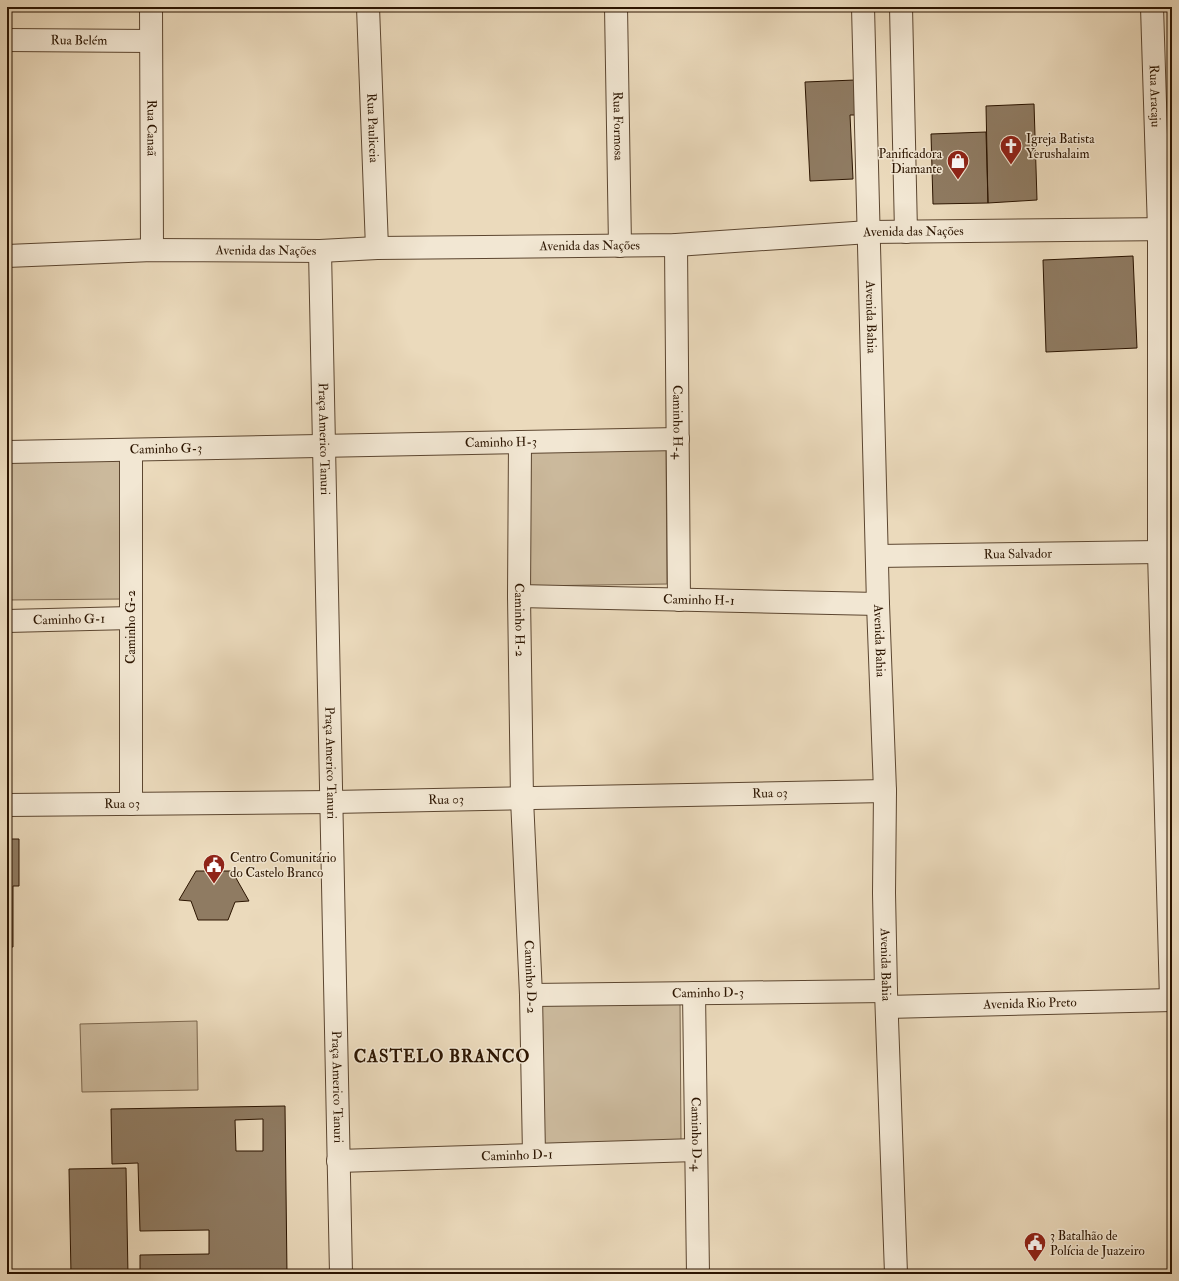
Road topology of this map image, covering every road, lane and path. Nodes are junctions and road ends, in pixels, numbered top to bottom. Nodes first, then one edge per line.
1 (151, 7) edge
2 (368, 7) edge
3 (616, 7) edge
4 (863, 7) edge
5 (901, 7) edge
6 (1152, 7) edge
7 (7, 40) edge
8 (151, 41) junction
9 (1166, 229) edge
10 (869, 232) junction
11 (906, 232) junction
12 (676, 245) junction
13 (620, 246) junction
14 (377, 248) junction
15 (152, 250) junction
16 (320, 251) junction
17 (7, 256) edge
18 (678, 439) junction
19 (520, 442) junction
20 (324, 445) junction
21 (131, 450) junction
22 (7, 452) edge
23 (1159, 552) junction
24 (877, 556) junction
25 (519, 596) junction
26 (679, 600) junction
27 (878, 604) junction
28 (131, 618) junction
29 (7, 621) edge
30 (885, 791) junction
31 (522, 799) junction
32 (332, 802) junction
33 (131, 804) junction
34 (7, 805) edge
35 (694, 993) junction
36 (531, 995) junction
37 (886, 999) junction
38 (1172, 1000) edge
39 (696, 1150) junction
40 (534, 1155) junction
41 (338, 1160) junction
42 (341, 1274) edge
43 (698, 1274) edge
44 (896, 1274) edge

1 - 8 street, Rua Canaã
2 - 14 street, Rua Pauliceia
3 - 13 street, Rua Formosa
4 - 10 street, Avenida Bahia
5 - 11 street
6 - 9 street, Rua Aracaju
7 - 8 street, Rua Belém
8 - 15 street, Rua Canaã
9 - 11 street, Avenida das Nações
9 - 23 street, Rua Aracaju
10 - 11 street, Avenida das Nações
10 - 12 street, Avenida das Nações
10 - 24 street, Avenida Bahia
12 - 13 street, Avenida das Nações
12 - 18 street, Caminho H-4
13 - 14 street, Avenida das Nações
14 - 16 street, Avenida das Nações
15 - 16 street, Avenida das Nações
15 - 17 street, Avenida das Nações
16 - 20 street, Praça Americo Tanuri
18 - 19 street, Caminho H-3
18 - 26 street, Caminho H-4
19 - 20 street, Caminho H-3
19 - 25 street, Caminho H-2
20 - 21 street, Caminho G-3
20 - 32 street, Praça Americo Tanuri
21 - 22 street, Caminho G-3
21 - 28 street, Caminho G-2
23 - 24 street, Rua Salvador
23 - 38 street, Rua Aracaju
24 - 27 street, Avenida Bahia
25 - 26 street, Caminho H-1
25 - 31 street, Caminho H-2
26 - 27 street, Caminho H-1
27 - 30 street, Avenida Bahia
28 - 29 street, Caminho G-1
28 - 33 street, Caminho G-2
30 - 31 street, Rua 03
30 - 37 street, Avenida Bahia
31 - 32 street, Rua 03
31 - 36 street, Caminho D-2
32 - 33 street, Rua 03
32 - 41 street, Praça Americo Tanuri
33 - 34 street, Rua 03
35 - 36 street, Caminho D-3
35 - 37 street, Caminho D-3
35 - 39 street, Caminho D-4
36 - 40 street, Caminho D-2
37 - 38 street, Avenida Rio Preto
37 - 44 street, Avenida Bahia
39 - 40 street, Caminho D-1
39 - 43 street, Caminho D-4
40 - 41 street, Caminho D-1
41 - 42 street, Praça Americo Tanuri

